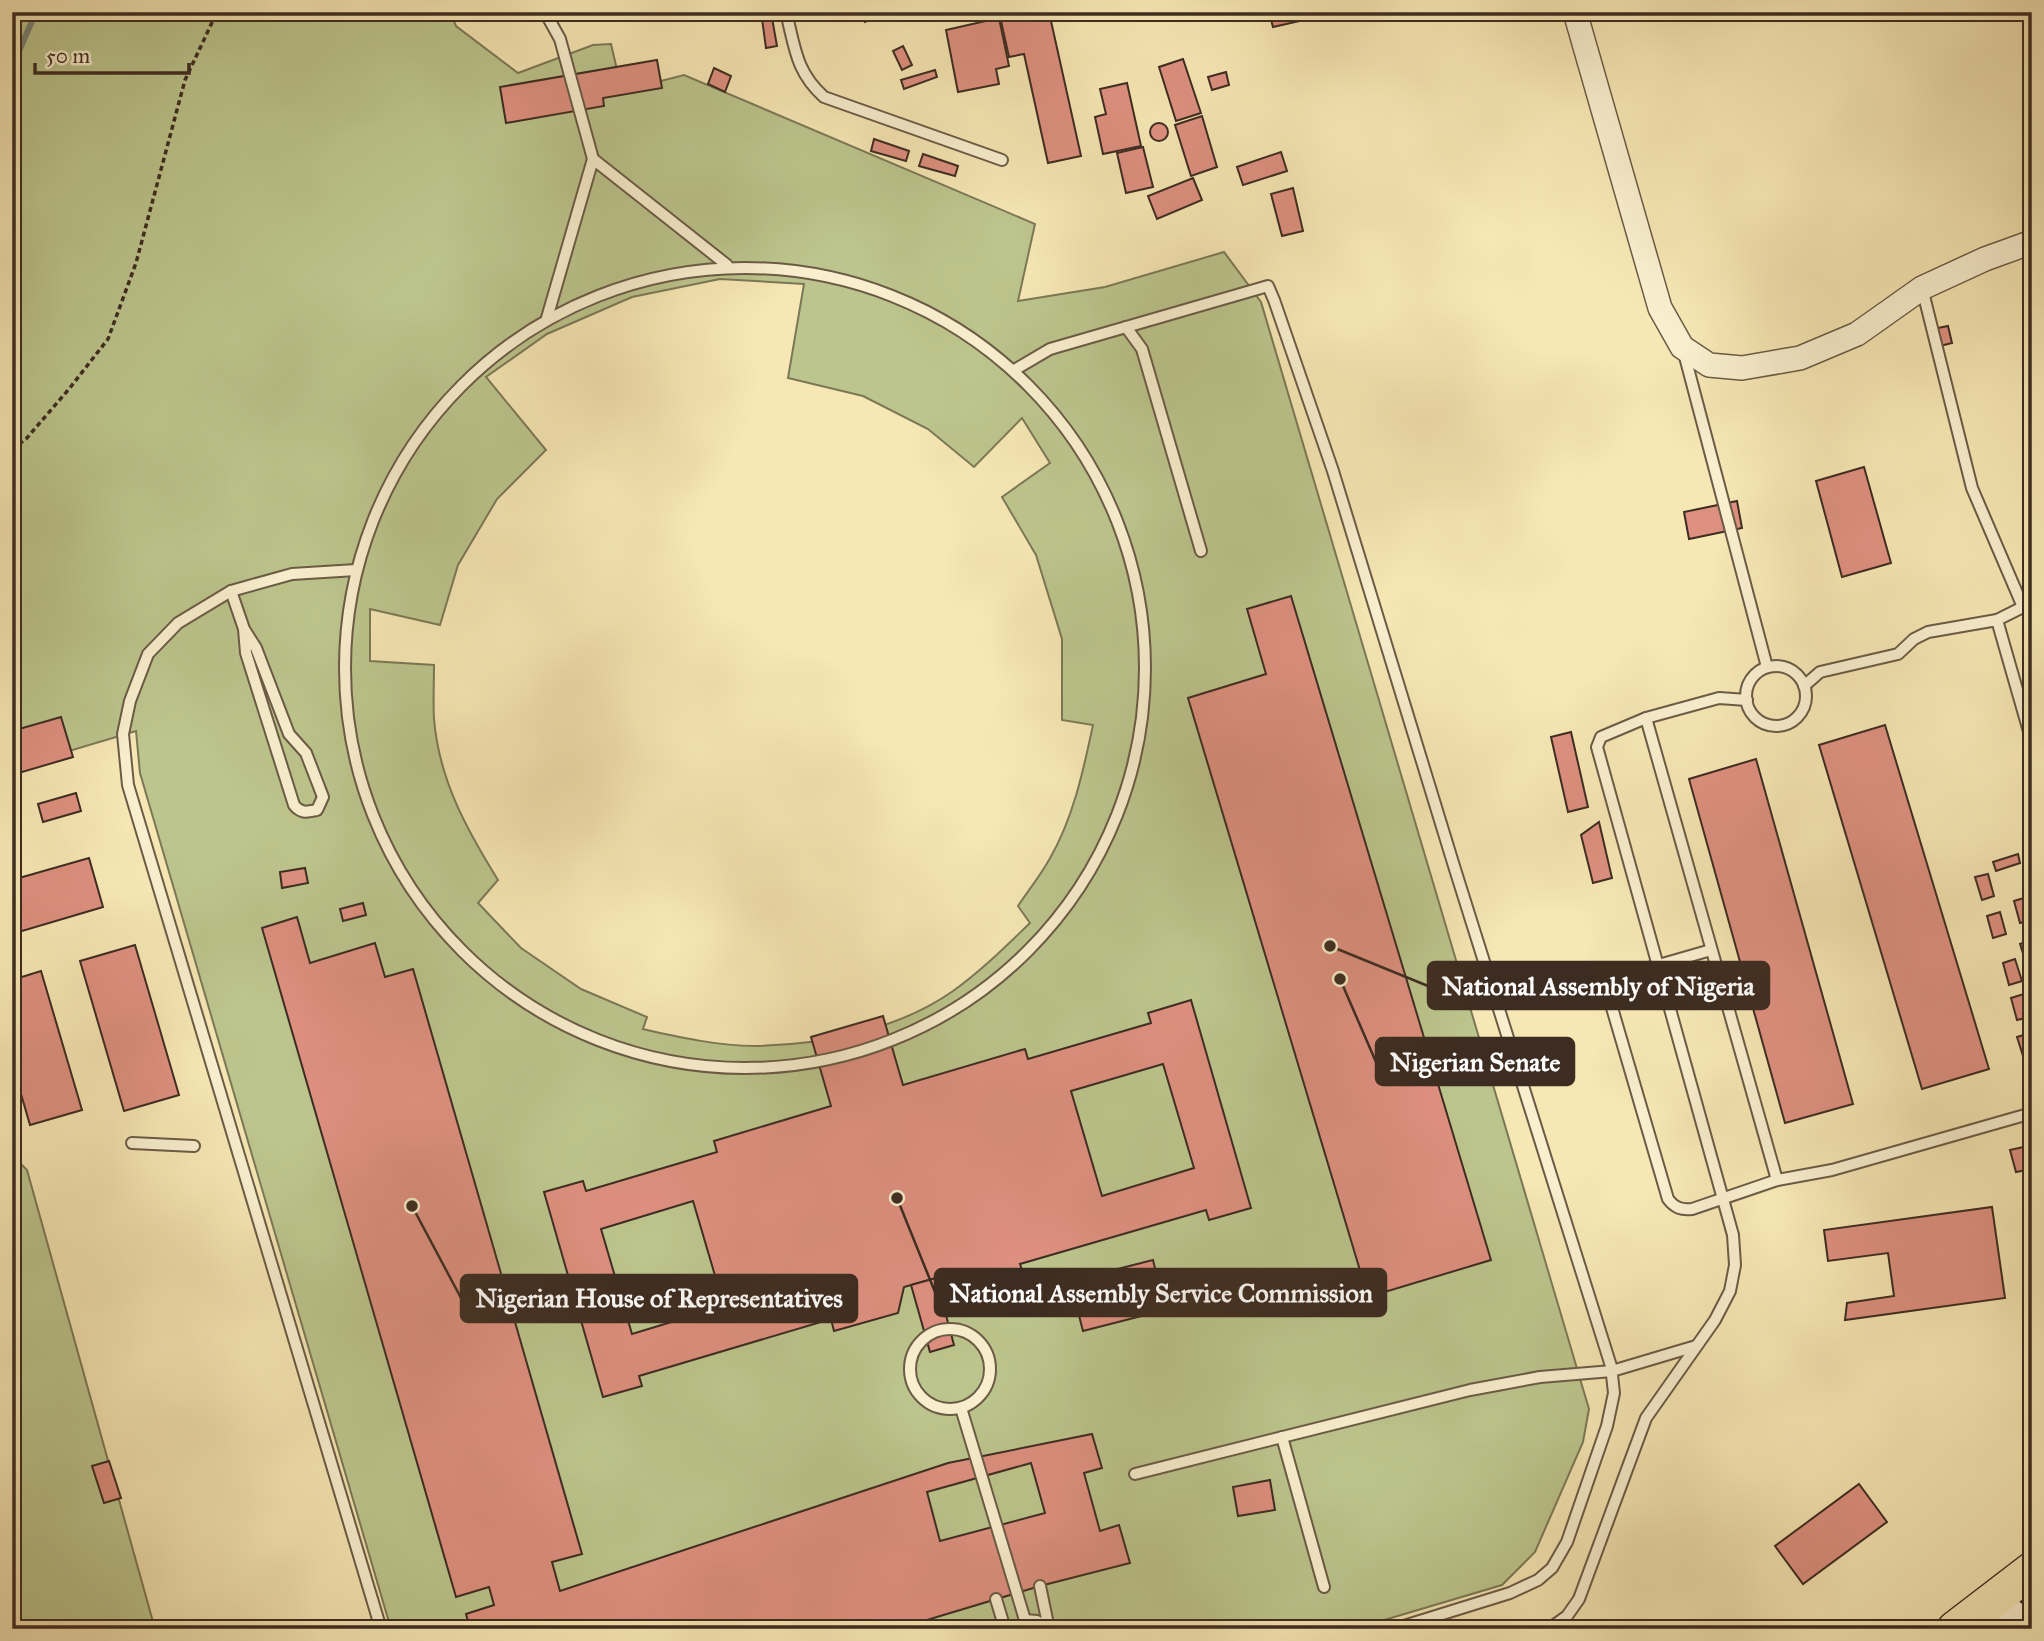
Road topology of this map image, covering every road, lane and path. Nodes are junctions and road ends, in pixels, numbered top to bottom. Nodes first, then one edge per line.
1 (217, 12) edge
2 (545, 12) edge
3 (786, 12) edge
4 (1576, 12) edge
5 (593, 159) junction
6 (1002, 160) dead end
7 (2032, 242) edge
8 (727, 265) junction
9 (1923, 288) junction
10 (547, 318) junction
11 (1126, 327) junction
12 (1682, 347) junction
13 (1016, 369) junction
14 (12, 449) edge
15 (1200, 551) dead end
16 (356, 570) junction
17 (231, 591) junction
18 (1997, 620) junction
19 (244, 628) junction
20 (1767, 667) junction
21 (1804, 686) junction
22 (1746, 700) junction
23 (1646, 718) junction
24 (2032, 742) edge
25 (1711, 950) junction
26 (1658, 965) junction
27 (2032, 1113) edge
28 (132, 1143) dead end
29 (194, 1146) dead end
30 (1777, 1180) junction
31 (1722, 1198) junction
32 (1696, 1346) junction
33 (1612, 1371) junction
34 (961, 1408) junction
35 (1282, 1437) junction
36 (1135, 1474) dead end
37 (2032, 1570) edge
38 (1040, 1586) dead end
39 (1324, 1587) dead end
40 (996, 1599) dead end
41 (1992, 1603) junction
42 (1021, 1624) edge
43 (1049, 1628) edge
44 (380, 1629) edge
45 (1005, 1629) edge
46 (1394, 1629) edge
47 (1549, 1629) edge
48 (1955, 1629) edge
49 (2031, 1629) edge

1 - 14 path
2 - 5 lane
3 - 6 lane
4 - 12 street
5 - 8 lane
5 - 10 lane
7 - 9 street
8 - 10 lane
8 - 13 lane
9 - 12 street
9 - 18 lane
10 - 16 lane
11 - 13 lane
11 - 15 lane
11 - 33 lane
12 - 20 lane
13 - 16 lane
16 - 17 lane
17 - 19 lane
17 - 44 lane
18 - 21 lane
18 - 24 lane
19 - 19 lane
20 - 21 lane
20 - 22 lane
21 - 22 lane
22 - 23 lane
23 - 25 lane
23 - 26 lane
25 - 26 lane
25 - 30 lane
26 - 31 lane
26 - 31 lane
27 - 30 lane
28 - 29 lane
30 - 31 lane
31 - 32 lane
32 - 33 lane
32 - 47 lane
33 - 35 lane
33 - 46 lane
34 - 34 lane
34 - 42 lane
35 - 36 lane
35 - 39 lane
37 - 41 main road
38 - 43 lane
40 - 45 lane
41 - 48 main road
41 - 49 main road
42 - 43 lane

